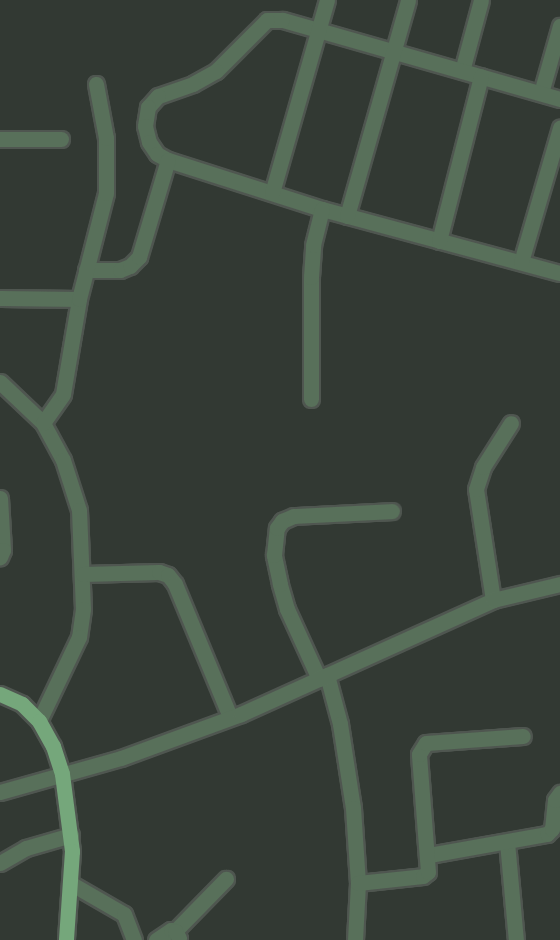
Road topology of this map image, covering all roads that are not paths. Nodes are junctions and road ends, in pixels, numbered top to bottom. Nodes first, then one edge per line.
1 (327, 0) edge
2 (408, 0) edge
3 (481, 0) edge
4 (560, 26) edge
5 (320, 30) junction
6 (394, 51) junction
7 (462, 71) junction
8 (481, 76) junction
9 (96, 84) dead end
10 (541, 93) junction
11 (560, 99) edge
12 (560, 128) edge
13 (0, 139) edge
14 (61, 139) dead end
15 (168, 160) junction
16 (272, 193) junction
17 (322, 209) junction
18 (346, 216) junction
19 (439, 241) junction
20 (521, 262) junction
21 (86, 270) junction
22 (560, 273) edge
23 (0, 298) edge
24 (79, 299) junction
25 (0, 382) edge
26 (311, 399) dead end
27 (43, 423) junction
28 (511, 423) dead end
29 (0, 498) edge
30 (392, 511) dead end
31 (0, 557) edge
32 (83, 574) junction
33 (560, 584) edge
34 (493, 600) junction
35 (323, 677) junction
36 (0, 694) edge
37 (230, 717) junction
38 (39, 721) junction
39 (523, 736) dead end
40 (62, 774) junction
41 (0, 792) edge
42 (560, 793) edge
43 (70, 835) junction
44 (507, 842) junction
45 (429, 855) junction
46 (0, 862) edge
47 (226, 879) dead end
48 (70, 883) junction
49 (358, 883) junction
50 (177, 935) edge
51 (66, 940) edge
52 (134, 940) edge
53 (156, 940) edge
54 (355, 940) edge
55 (516, 940) edge

1 - 5 street
2 - 6 street
3 - 7 street
4 - 10 street
5 - 6 street
5 - 15 street
5 - 16 street
6 - 7 street
6 - 18 street
7 - 8 street
8 - 10 street
8 - 19 street
9 - 21 street
10 - 11 street
12 - 20 street
13 - 14 street
15 - 16 street
15 - 21 street
16 - 17 street
17 - 18 street
17 - 26 street
18 - 19 street
19 - 20 street
20 - 22 street
21 - 24 street
23 - 24 street
24 - 27 street
25 - 27 street
27 - 32 street
28 - 34 street
29 - 31 street
30 - 35 street
32 - 37 street
32 - 38 street
33 - 34 street
34 - 35 street
35 - 37 street
35 - 49 street
36 - 38 main road
37 - 40 street
38 - 40 main road
39 - 45 street
40 - 41 street
40 - 43 main road
42 - 44 street
43 - 46 street
43 - 48 main road
44 - 45 street
44 - 55 street
45 - 49 street
47 - 50 street
48 - 51 main road
48 - 52 street
49 - 54 street
50 - 53 street

